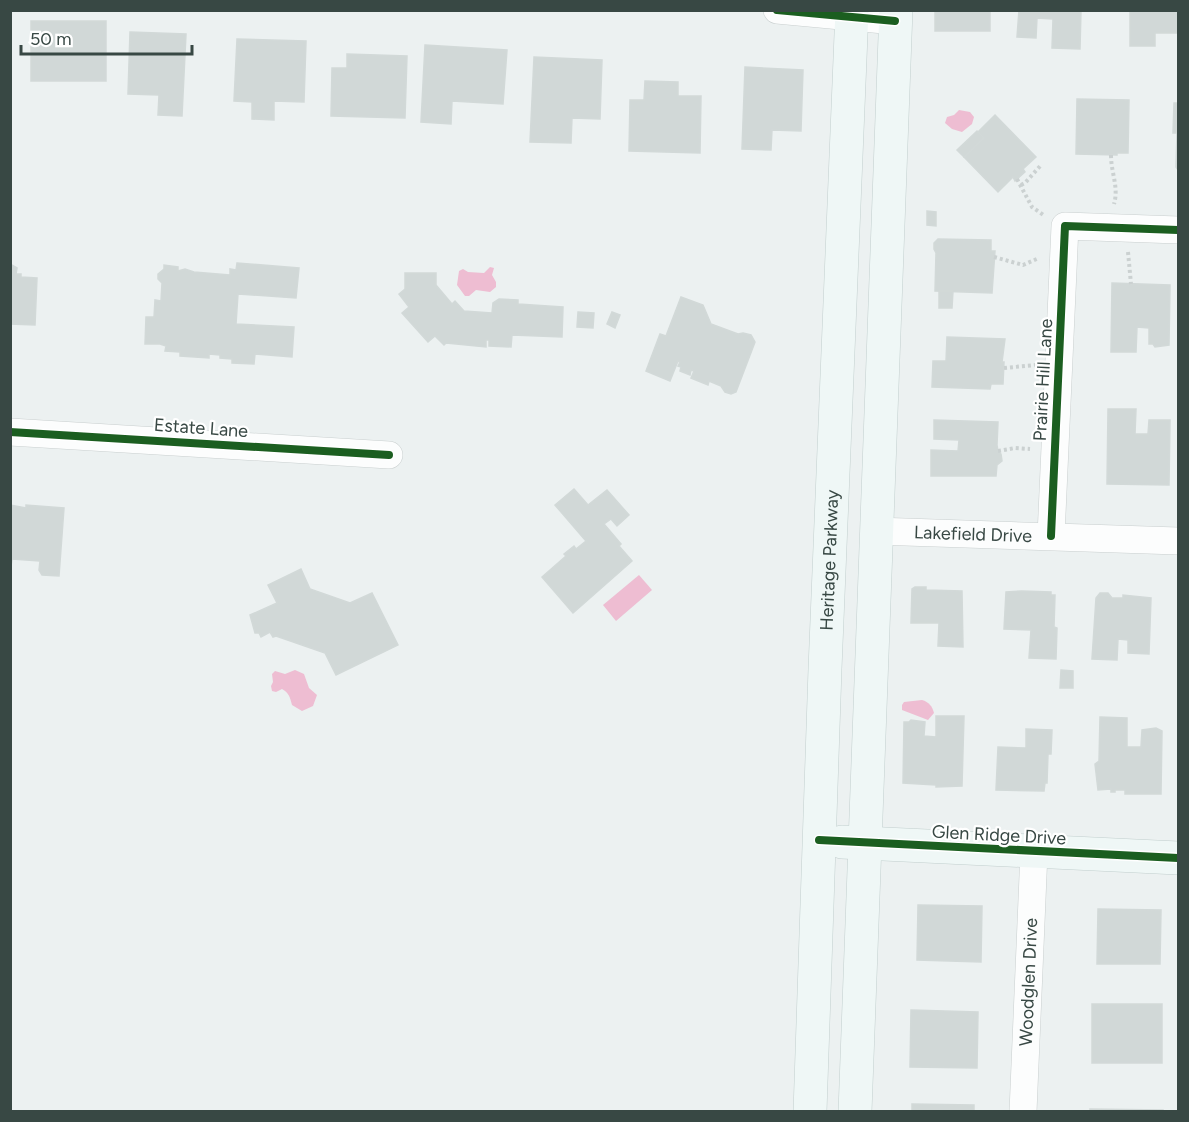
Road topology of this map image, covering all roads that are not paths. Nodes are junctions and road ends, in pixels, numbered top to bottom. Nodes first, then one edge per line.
1 (777, 10) edge
2 (852, 14) edge
3 (896, 16) edge
4 (1179, 230) edge
5 (10, 432) edge
6 (389, 455) dead end
7 (875, 531) junction
8 (1052, 536) junction
9 (1179, 541) edge
10 (819, 840) junction
11 (864, 844) junction
12 (1034, 852) junction
13 (1179, 858) edge
14 (810, 1112) edge
15 (855, 1112) edge
16 (1023, 1112) edge

1 - 2 street
2 - 3 street
2 - 10 main road, Heritage Parkway
3 - 7 main road
4 - 8 street, Prairie Hill Lane
5 - 6 street, Estate Lane
7 - 8 street, Lakefield Drive
7 - 11 main road
8 - 9 street, Lakefield Drive
10 - 11 main road, Glen Ridge Drive
10 - 14 main road, Heritage Parkway
11 - 12 main road, Glen Ridge Drive
11 - 15 main road
12 - 13 main road, Glen Ridge Drive
12 - 16 street, Woodglen Drive

